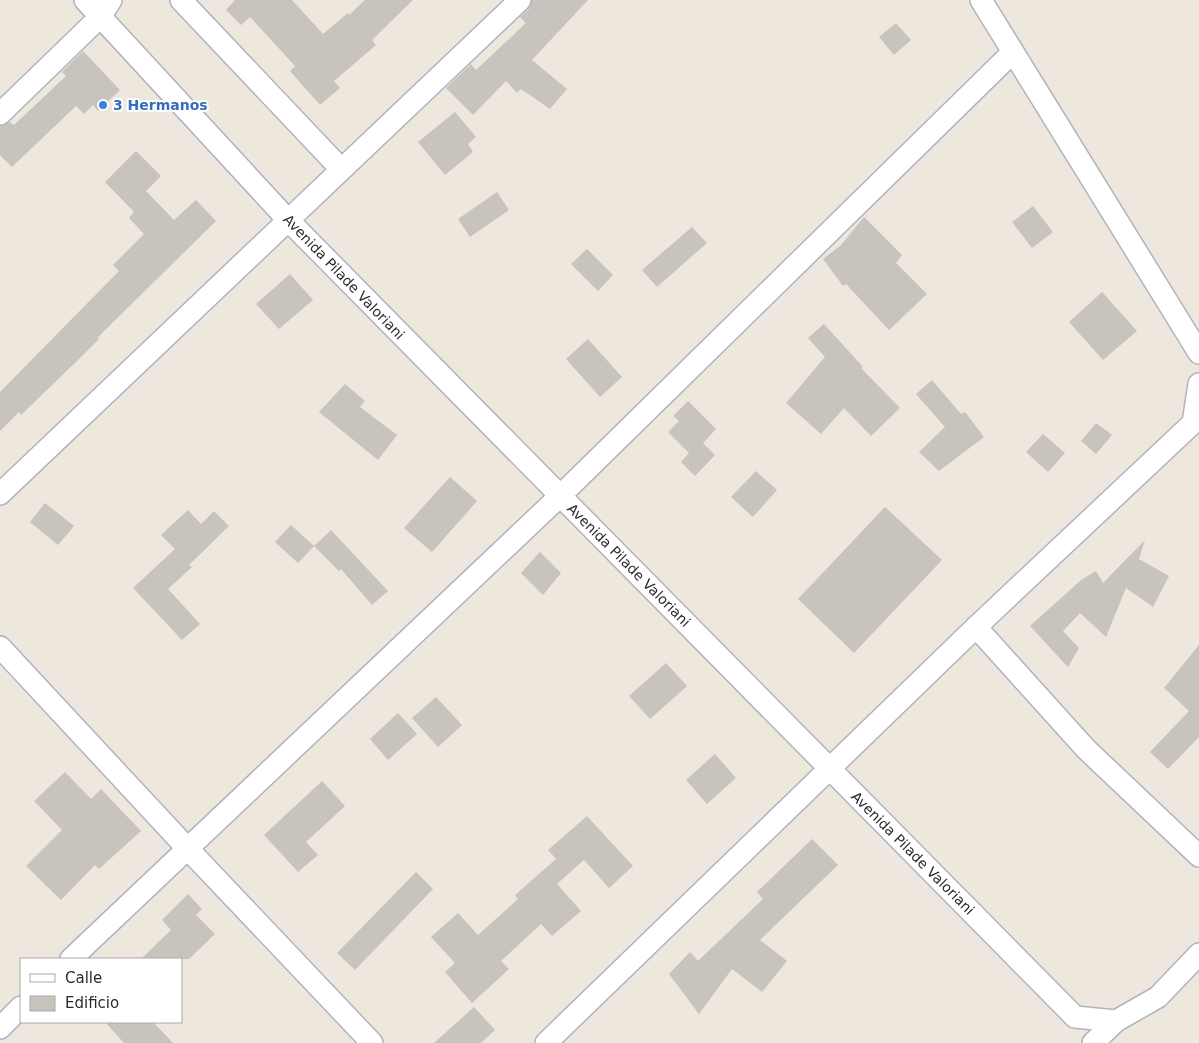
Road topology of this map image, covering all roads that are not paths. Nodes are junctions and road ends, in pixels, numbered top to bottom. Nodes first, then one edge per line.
1 (85, 0) edge
2 (182, 0) edge
3 (520, 0) edge
4 (981, 0) edge
5 (106, 8) edge
6 (1013, 52) junction
7 (0, 114) edge
8 (341, 169) junction
9 (288, 220) junction
10 (1199, 353) edge
11 (1199, 384) edge
12 (0, 494) edge
13 (560, 496) junction
14 (976, 627) junction
15 (0, 647) edge
16 (831, 770) junction
17 (186, 848) junction
18 (1199, 856) edge
19 (1199, 954) edge
20 (72, 958) edge
21 (20, 1008) edge
22 (1116, 1021) junction
23 (0, 1028) edge
24 (372, 1043) edge
25 (546, 1043) edge
26 (1092, 1043) edge

1 - 5 street, Avenida Pilade Valoriani
2 - 8 street
3 - 8 street
4 - 6 street
5 - 7 street
5 - 9 street, Avenida Pilade Valoriani
6 - 10 street
6 - 13 street
8 - 9 street
9 - 12 street
9 - 13 street, Avenida Pilade Valoriani
11 - 14 street
13 - 16 street, Avenida Pilade Valoriani
13 - 17 street
14 - 16 street
14 - 18 street
15 - 17 street
16 - 22 street, Avenida Pilade Valoriani
16 - 25 street
17 - 20 street
17 - 24 street
19 - 22 street
21 - 23 street
22 - 26 street

